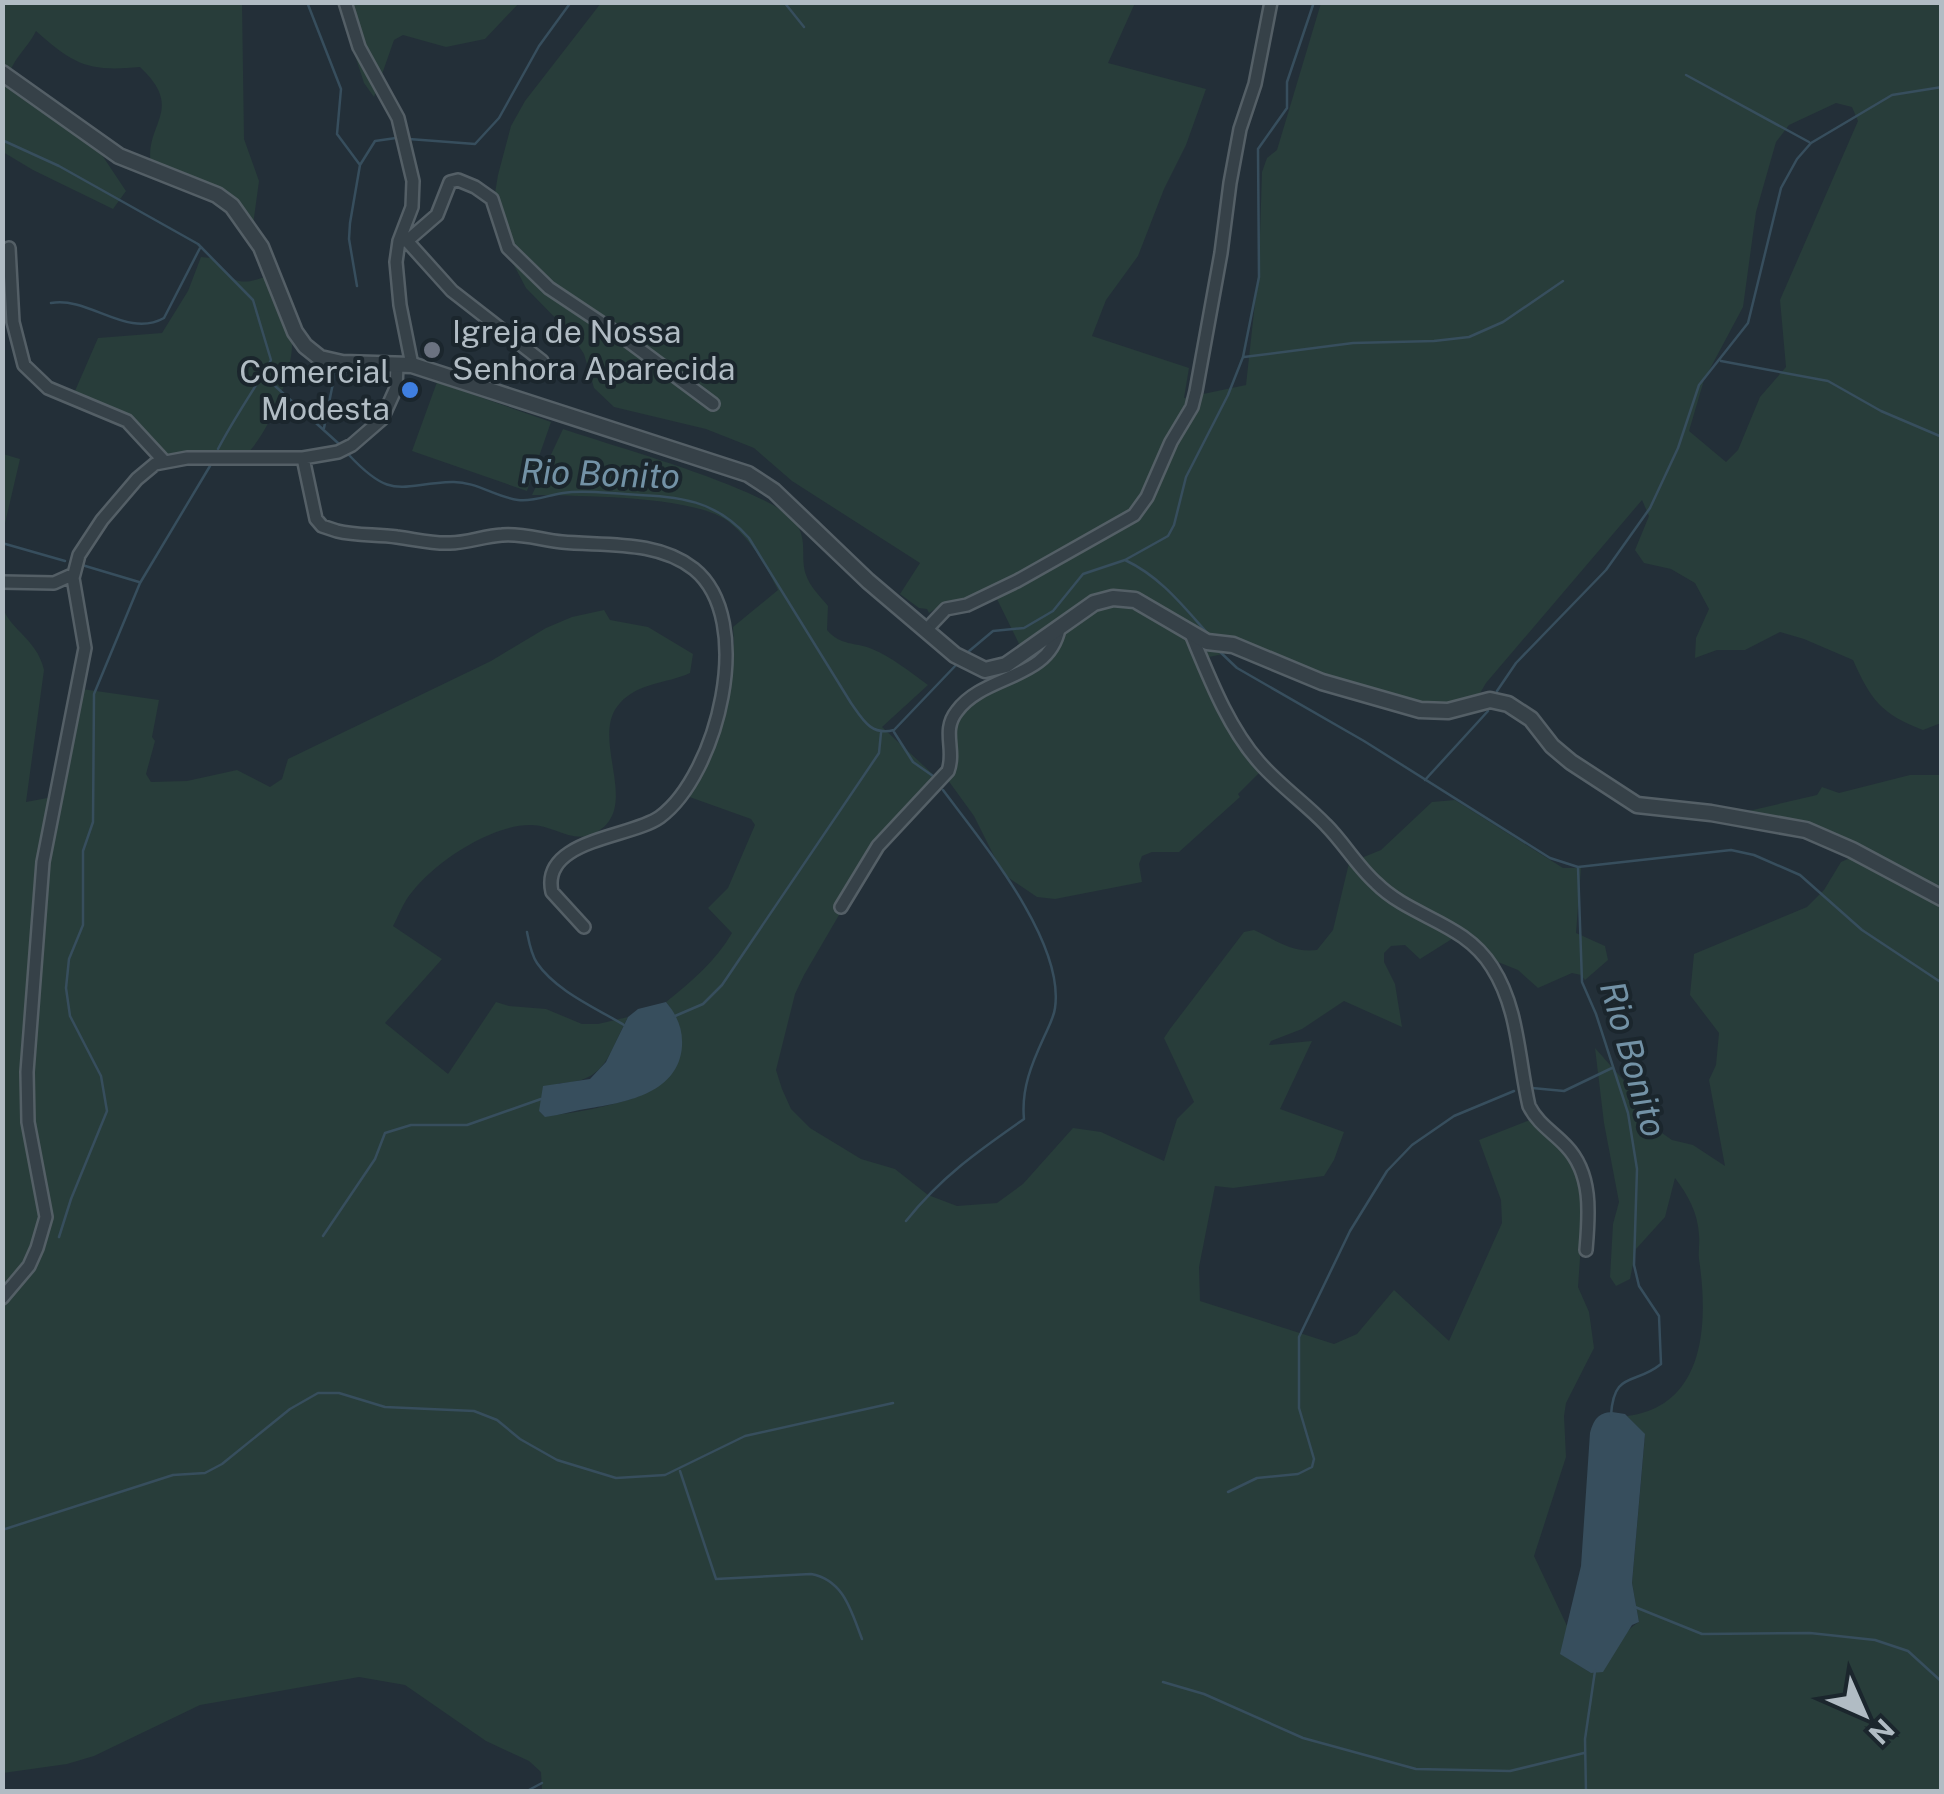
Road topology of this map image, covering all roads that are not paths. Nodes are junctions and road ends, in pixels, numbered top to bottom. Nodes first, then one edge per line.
1 (345, 2) edge
2 (1270, 2) edge
3 (2, 73) edge
4 (403, 241) junction
5 (9, 248) dead end
6 (542, 361) dead end
7 (404, 365) junction
8 (713, 404) dead end
9 (304, 458) junction
10 (164, 461) junction
11 (74, 574) junction
12 (2, 582) edge
13 (1059, 629) junction
14 (926, 630) junction
15 (1191, 634) junction
16 (1942, 898) edge
17 (841, 907) dead end
18 (584, 927) dead end
19 (1586, 1250) dead end
20 (2, 1298) edge

1 - 4 street
2 - 14 street
3 - 7 street
4 - 6 street
4 - 7 street
4 - 8 street
5 - 10 street
7 - 9 street
7 - 14 street
9 - 10 street
9 - 18 street
10 - 11 street
11 - 12 street
11 - 20 street
13 - 14 street
13 - 15 street
13 - 17 street
15 - 16 street
15 - 19 street

